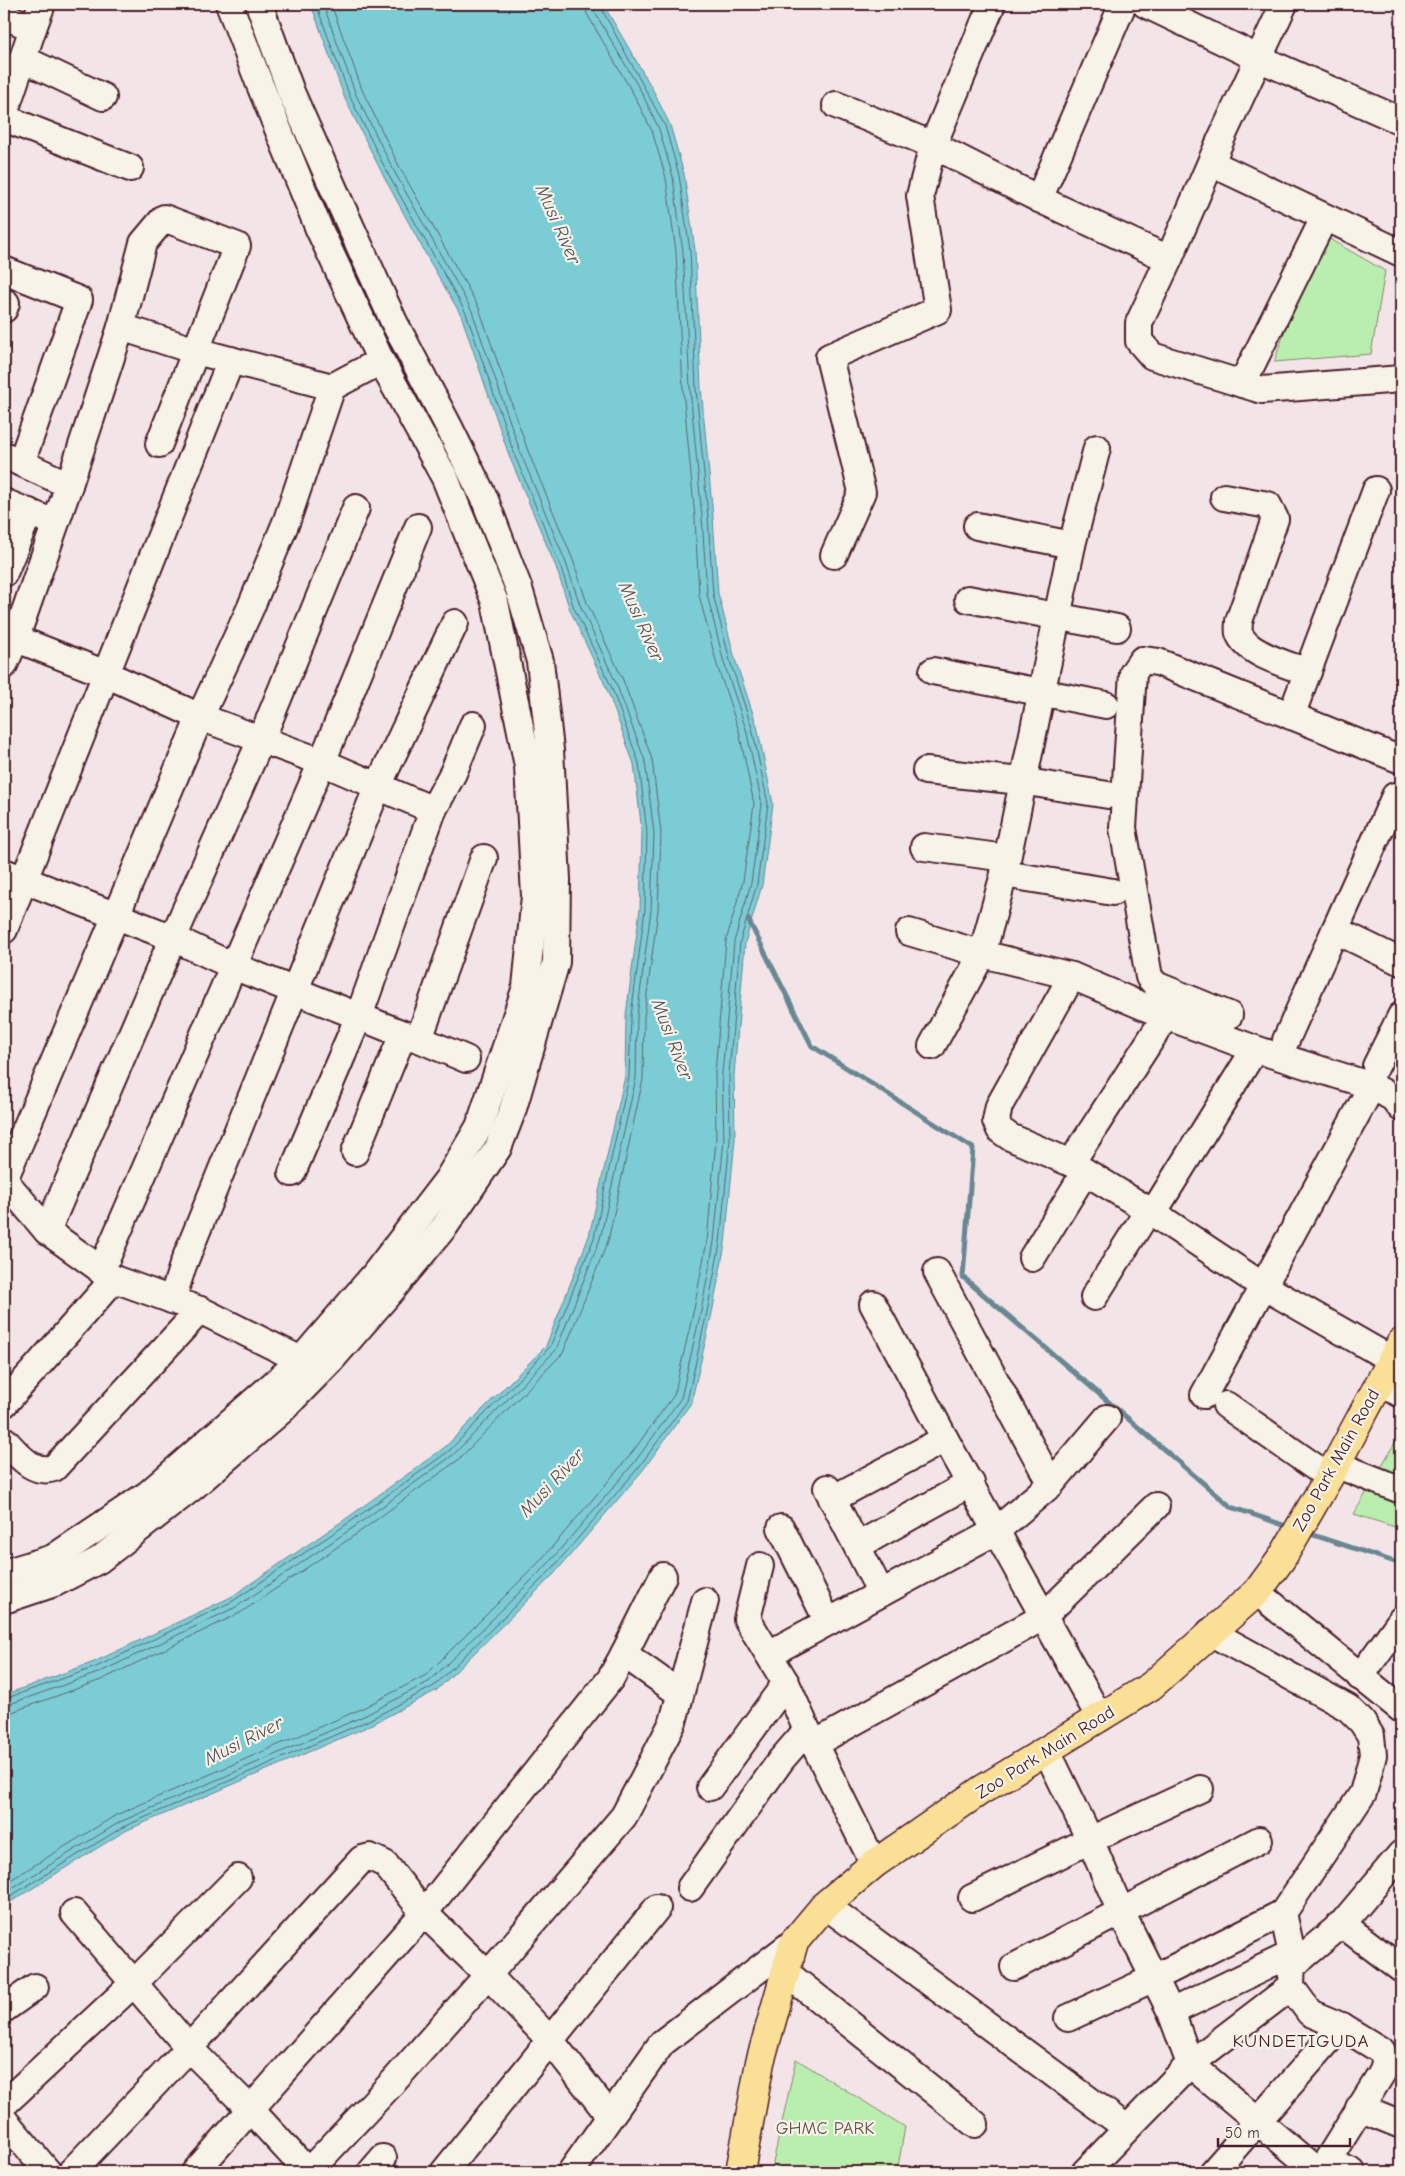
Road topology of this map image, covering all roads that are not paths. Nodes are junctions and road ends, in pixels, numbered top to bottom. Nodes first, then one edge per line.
1 (42, 4) edge
2 (229, 4) edge
3 (259, 4) edge
4 (992, 4) edge
5 (1123, 4) edge
6 (1146, 4) edge
7 (1284, 4) edge
8 (4, 16) edge
9 (33, 28) junction
10 (1258, 58) junction
11 (23, 59) junction
12 (103, 97) dead end
13 (836, 105) dead end
14 (4, 114) edge
15 (4, 118) edge
16 (1401, 121) edge
17 (933, 145) junction
18 (1211, 163) junction
19 (130, 168) dead end
20 (1039, 200) junction
21 (1324, 218) junction
22 (1401, 253) edge
23 (1169, 259) junction
24 (366, 261) junction
25 (4, 270) edge
26 (341, 276) junction
27 (120, 327) junction
28 (196, 351) junction
29 (231, 360) junction
30 (382, 361) junction
31 (1401, 379) edge
32 (1242, 384) junction
33 (332, 387) junction
34 (159, 444) dead end
35 (1097, 448) dead end
36 (12, 459) edge
37 (69, 485) junction
38 (1376, 490) dead end
39 (1224, 496) dead end
40 (4, 502) edge
41 (356, 508) dead end
42 (29, 512) junction
43 (54, 523) junction
44 (977, 526) dead end
45 (418, 528) dead end
46 (1072, 545) junction
47 (834, 555) dead end
48 (4, 573) edge
49 (968, 600) dead end
50 (1057, 617) junction
51 (455, 623) dead end
52 (1117, 628) dead end
53 (9, 637) edge
54 (4, 665) edge
55 (933, 672) dead end
56 (1308, 672) junction
57 (106, 674) junction
58 (1042, 693) junction
59 (1106, 705) dead end
60 (1291, 716) junction
61 (200, 717) junction
62 (473, 726) dead end
63 (261, 740) junction
64 (1401, 760) edge
65 (322, 762) junction
66 (926, 771) dead end
67 (1021, 781) junction
68 (378, 786) junction
69 (1108, 796) dead end
70 (1395, 796) dead end
71 (433, 810) junction
72 (924, 847) dead end
73 (484, 858) dead end
74 (1005, 866) junction
75 (14, 876) edge
76 (1113, 892) dead end
77 (115, 916) junction
78 (4, 930) edge
79 (1335, 930) junction
80 (909, 932) dead end
81 (172, 938) junction
82 (982, 954) junction
83 (1401, 962) edge
84 (233, 966) junction
85 (1072, 976) junction
86 (294, 991) junction
87 (359, 1016) junction
88 (1166, 1016) junction
89 (1229, 1016) dead end
90 (1401, 1016) edge
91 (411, 1036) junction
92 (1286, 1040) dead end
93 (1396, 1042) edge
94 (932, 1046) dead end
95 (1255, 1049) junction
96 (466, 1060) dead end
97 (1374, 1076) junction
98 (1401, 1108) edge
99 (355, 1152) dead end
100 (1078, 1168) junction
101 (292, 1173) dead end
102 (4, 1180) edge
103 (1150, 1212) junction
104 (47, 1231) junction
105 (1032, 1258) dead end
106 (937, 1272) dead end
107 (107, 1275) junction
108 (1263, 1286) junction
109 (1094, 1297) dead end
110 (172, 1300) junction
111 (873, 1304) dead end
112 (200, 1310) junction
113 (300, 1360) junction
114 (1394, 1370) edge
115 (4, 1404) edge
116 (1107, 1418) dead end
117 (945, 1439) junction
118 (4, 1440) edge
119 (1332, 1470) junction
120 (971, 1483) junction
121 (1051, 1484) junction
122 (1401, 1490) edge
123 (1156, 1506) dead end
124 (781, 1528) dead end
125 (996, 1531) junction
126 (857, 1546) junction
127 (760, 1566) dead end
128 (4, 1573) edge
129 (663, 1576) dead end
130 (1257, 1592) junction
131 (881, 1593) junction
132 (4, 1600) edge
133 (704, 1602) dead end
134 (1043, 1617) junction
135 (1401, 1620) edge
136 (828, 1622) junction
137 (1210, 1632) junction
138 (624, 1654) junction
139 (769, 1654) junction
140 (1360, 1677) junction
141 (786, 1683) junction
142 (679, 1693) junction
143 (1401, 1709) edge
144 (1100, 1718) junction
145 (810, 1737) junction
146 (1047, 1751) junction
147 (710, 1786) dead end
148 (1200, 1789) dead end
149 (1090, 1840) junction
150 (1259, 1840) dead end
151 (1401, 1854) edge
152 (874, 1864) junction
153 (238, 1878) dead end
154 (690, 1888) dead end
155 (972, 1898) dead end
156 (825, 1905) junction
157 (657, 1908) dead end
158 (1121, 1912) junction
159 (74, 1913) dead end
160 (424, 1913) junction
161 (1283, 1913) junction
162 (1342, 1924) junction
163 (794, 1942) junction
164 (1014, 1967) dead end
165 (1291, 1969) junction
166 (1401, 1970) edge
167 (785, 1972) junction
168 (488, 1975) junction
169 (1154, 1978) junction
170 (134, 1983) junction
171 (35, 1987) dead end
172 (4, 2009) edge
173 (1171, 2012) junction
174 (1068, 2018) dead end
175 (1342, 2026) junction
176 (552, 2041) junction
177 (189, 2048) junction
178 (1190, 2064) junction
179 (4, 2104) edge
180 (1359, 2108) junction
181 (251, 2110) junction
182 (609, 2115) junction
183 (4, 2120) edge
184 (1256, 2121) junction
185 (975, 2124) dead end
186 (1401, 2125) edge
187 (1126, 2128) junction
188 (1321, 2168) edge
189 (48, 2172) edge
190 (71, 2172) edge
191 (195, 2172) edge
192 (308, 2172) edge
193 (444, 2172) edge
194 (570, 2172) edge
195 (740, 2172) edge
196 (1085, 2172) edge
197 (1213, 2172) edge
198 (1352, 2172) edge

1 - 9 street
2 - 26 street
3 - 24 street
4 - 17 street
5 - 20 street
6 - 10 street
7 - 10 street
8 - 9 street
9 - 11 street
10 - 16 street
10 - 18 street
11 - 12 street
11 - 14 street
13 - 17 street
15 - 19 street
17 - 20 street
17 - 47 street
18 - 21 street
18 - 23 street
20 - 23 street
21 - 22 street
21 - 32 street
23 - 32 street
24 - 26 street
24 - 132 street
25 - 36 street
26 - 30 street
27 - 28 street
27 - 28 street
27 - 37 street
28 - 29 street
28 - 34 street
29 - 33 street
29 - 57 street
30 - 33 street
30 - 113 street
31 - 32 street
33 - 61 street
35 - 46 street
36 - 37 street
37 - 43 street
38 - 56 street
39 - 56 street
40 - 42 street
41 - 63 street
42 - 43 street
42 - 48 street
43 - 53 street
44 - 46 street
45 - 65 street
46 - 50 street
49 - 50 street
50 - 52 street
50 - 58 street
51 - 68 street
53 - 54 street
53 - 57 street
55 - 58 street
56 - 60 street
57 - 61 street
57 - 75 street
58 - 59 street
58 - 67 street
60 - 64 street
60 - 89 street
61 - 63 street
61 - 77 street
62 - 71 street
63 - 65 street
63 - 81 street
65 - 68 street
65 - 84 street
66 - 67 street
67 - 69 street
67 - 74 street
68 - 71 street
68 - 86 street
70 - 79 street
71 - 87 street
72 - 74 street
73 - 91 street
74 - 76 street
74 - 82 street
75 - 77 street
75 - 78 street
77 - 81 street
77 - 102 street
79 - 83 street
79 - 92 street
80 - 82 street
81 - 84 street
81 - 104 street
82 - 85 street
82 - 94 street
84 - 86 street
84 - 107 street
85 - 88 street
85 - 100 street
86 - 87 street
86 - 110 street
87 - 91 street
87 - 101 street
88 - 95 street
88 - 100 street
90 - 93 street
91 - 96 street
91 - 99 street
93 - 97 street
95 - 97 street
95 - 103 street
97 - 98 street
97 - 108 street
100 - 103 street
100 - 105 street
102 - 104 street
103 - 108 street
103 - 109 street
104 - 107 street
106 - 121 street
107 - 110 street
107 - 115 street
108 - 114 street
108 - 119 street
110 - 112 street
111 - 117 street
112 - 113 street
112 - 118 street
113 - 128 street
114 - 119 main road, Zoo Park Main Road
116 - 121 street
117 - 120 street
117 - 126 street
119 - 122 street
119 - 130 main road, Zoo Park Main Road
120 - 125 street
120 - 126 street
121 - 125 street
123 - 134 street
124 - 136 street
125 - 131 street
125 - 134 street
126 - 131 street
127 - 139 street
129 - 138 street
130 - 137 main road, Zoo Park Main Road
130 - 140 street
131 - 136 street
133 - 142 street
134 - 144 street
134 - 145 street
135 - 140 street
136 - 139 street
137 - 144 main road, Zoo Park Main Road
137 - 161 street
138 - 142 street
138 - 160 street
139 - 141 street
140 - 143 street
141 - 145 street
141 - 147 street
142 - 168 street
144 - 146 main road, Zoo Park Main Road
145 - 152 street
145 - 154 street
146 - 149 street
146 - 152 main road, Zoo Park Main Road
148 - 149 street
149 - 155 street
149 - 158 street
150 - 158 street
151 - 162 street
152 - 156 main road, Zoo Park Main Road
153 - 170 street
156 - 163 main road, Zoo Park Main Road
156 - 187 street
157 - 176 street
158 - 164 street
158 - 169 street
159 - 170 street
160 - 168 street
160 - 177 street
160 - 181 street
161 - 165 street
161 - 169 street
162 - 165 street
162 - 166 street
163 - 167 main road, Zoo Park Main Road
163 - 182 street
165 - 173 street
165 - 175 street
165 - 178 street
167 - 185 street
167 - 195 main road, Zoo Park Main Road
168 - 176 street
168 - 192 street
169 - 173 street
169 - 174 street
170 - 177 street
170 - 179 street
171 - 172 street
173 - 178 street
175 - 180 street
175 - 184 street
176 - 182 street
176 - 193 street
177 - 181 street
177 - 190 street
178 - 184 street
178 - 187 street
180 - 186 street
180 - 188 street
181 - 191 street
181 - 192 street
182 - 194 street
183 - 189 street
184 - 188 street
184 - 197 street
187 - 196 street
188 - 198 street

